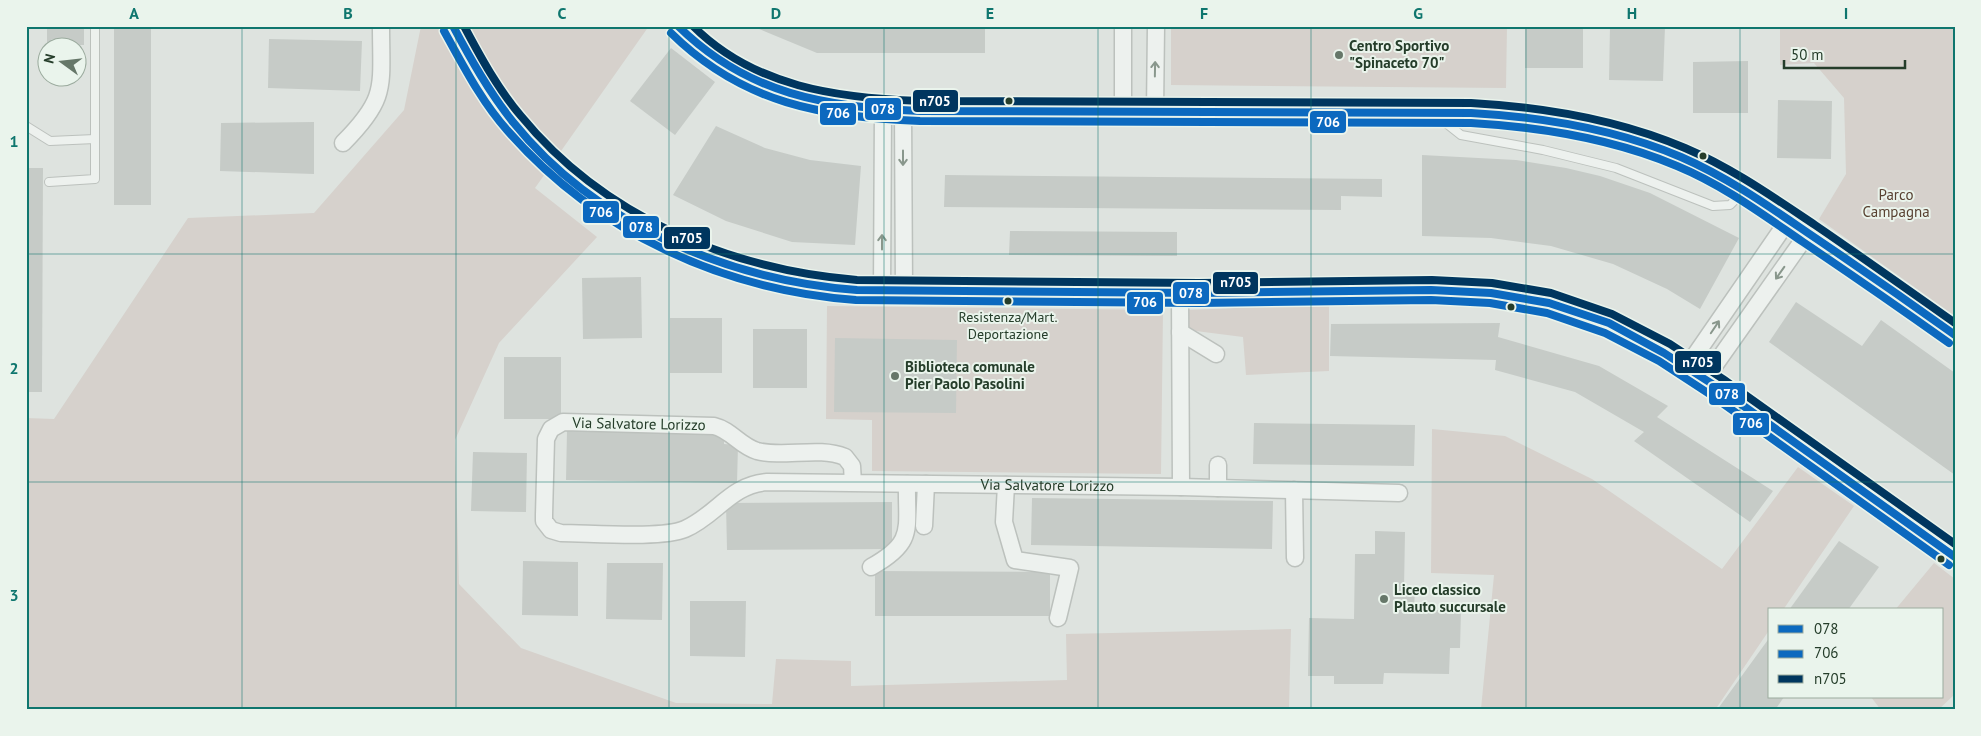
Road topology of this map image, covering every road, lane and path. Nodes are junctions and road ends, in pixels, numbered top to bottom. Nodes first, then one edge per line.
1 (94, 26) edge
2 (381, 26) edge
3 (453, 26) edge
4 (678, 26) edge
5 (1123, 26) edge
6 (1156, 26) edge
7 (883, 109) junction
8 (903, 109) junction
9 (1123, 111) junction
10 (1155, 111) junction
11 (1433, 112) junction
12 (26, 126) edge
13 (95, 139) junction
14 (343, 143) dead end
15 (49, 182) dead end
16 (1744, 191) junction
17 (1789, 219) junction
18 (1808, 233) junction
19 (882, 290) junction
20 (904, 291) junction
21 (1180, 294) junction
22 (1180, 332) junction
23 (1955, 335) edge
24 (1216, 354) dead end
25 (1688, 367) junction
26 (1705, 379) junction
27 (1218, 464) dead end
28 (853, 483) junction
29 (907, 484) junction
30 (926, 484) junction
31 (1006, 485) junction
32 (1181, 487) junction
33 (1218, 488) junction
34 (1294, 490) junction
35 (1399, 493) dead end
36 (924, 526) dead end
37 (1955, 557) edge
38 (1295, 558) dead end
39 (871, 567) dead end
40 (1058, 618) dead end

1 - 13 lane
2 - 14 street
3 - 19 street
4 - 7 street
5 - 9 street
10 -> 6 street
7 - 8 street
19 -> 7 street
8 - 9 street
8 -> 20 street
9 - 10 street
10 - 11 street
11 - 16 street
11 - 16 lane
12 - 13 lane
13 - 15 lane
16 - 17 street
17 - 18 street
25 -> 17 street
18 - 23 street
18 -> 26 street
19 - 20 street
20 - 21 street
21 - 22 street
21 - 25 street
22 - 24 street
22 - 32 street
25 - 26 street
26 - 37 street
27 - 33 street
28 - 28 street, Via Salvatore Lorizzo
28 - 29 street, Via Salvatore Lorizzo
29 - 30 street, Via Salvatore Lorizzo
29 - 39 street
30 - 31 street, Via Salvatore Lorizzo
30 - 36 street
31 - 32 street, Via Salvatore Lorizzo
31 - 40 street
32 - 33 street, Via Salvatore Lorizzo
33 - 34 street, Via Salvatore Lorizzo
34 - 35 street, Via Salvatore Lorizzo
34 - 38 street

